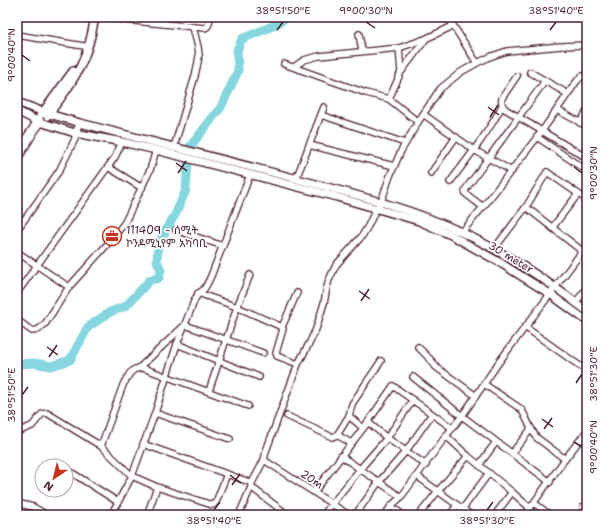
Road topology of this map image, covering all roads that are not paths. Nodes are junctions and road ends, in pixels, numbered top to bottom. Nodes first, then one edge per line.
1 (91, 17) edge
2 (95, 17) edge
3 (106, 17) edge
4 (165, 17) edge
5 (210, 17) edge
6 (124, 19) edge
7 (448, 19) dead end
8 (164, 24) junction
9 (453, 26) junction
10 (194, 27) junction
11 (359, 34) dead end
12 (17, 35) edge
13 (425, 40) junction
14 (587, 45) edge
15 (84, 46) junction
16 (399, 48) junction
17 (362, 51) junction
18 (477, 63) junction
19 (284, 64) dead end
20 (294, 68) junction
21 (401, 72) junction
22 (530, 72) dead end
23 (517, 76) dead end
24 (587, 77) edge
25 (545, 81) junction
26 (568, 94) junction
27 (59, 100) junction
28 (389, 100) junction
29 (17, 102) edge
30 (502, 106) junction
31 (324, 107) dead end
32 (557, 110) junction
33 (587, 111) edge
34 (46, 113) junction
35 (19, 114) edge
36 (423, 114) junction
37 (321, 115) junction
38 (519, 117) junction
39 (64, 118) junction
40 (39, 121) junction
41 (418, 122) junction
42 (580, 122) junction
43 (80, 123) junction
44 (587, 126) edge
45 (542, 131) junction
46 (76, 133) junction
47 (456, 137) junction
48 (537, 137) junction
49 (122, 142) junction
50 (405, 143) junction
51 (309, 145) junction
52 (174, 147) junction
53 (156, 150) junction
54 (474, 150) junction
55 (17, 151) edge
56 (182, 153) junction
57 (193, 156) junction
58 (489, 158) junction
59 (587, 158) edge
60 (17, 161) edge
61 (108, 166) junction
62 (394, 166) junction
63 (512, 171) junction
64 (587, 171) edge
65 (430, 173) dead end
66 (250, 175) junction
67 (296, 179) junction
68 (450, 182) dead end
69 (142, 188) junction
70 (578, 194) junction
71 (587, 200) edge
72 (381, 202) junction
73 (483, 207) junction
74 (526, 207) junction
75 (376, 209) junction
76 (552, 228) junction
77 (17, 230) edge
78 (176, 230) dead end
79 (462, 232) junction
80 (587, 245) edge
81 (223, 246) junction
82 (494, 249) junction
83 (582, 251) junction
84 (17, 252) edge
85 (37, 265) junction
86 (250, 275) dead end
87 (69, 287) junction
88 (555, 287) junction
89 (587, 288) edge
90 (297, 292) dead end
91 (17, 293) edge
92 (198, 293) junction
93 (550, 294) junction
94 (576, 302) junction
95 (237, 307) junction
96 (587, 311) edge
97 (17, 320) edge
98 (587, 321) edge
99 (185, 325) junction
100 (282, 327) junction
101 (525, 327) junction
102 (226, 340) junction
103 (177, 344) junction
104 (418, 346) dead end
105 (263, 353) dead end
106 (219, 361) junction
107 (381, 361) dead end
108 (298, 364) junction
109 (140, 368) junction
110 (587, 371) edge
111 (167, 376) junction
112 (259, 377) dead end
113 (413, 377) dead end
114 (484, 384) junction
115 (209, 391) junction
116 (476, 396) junction
117 (413, 400) junction
118 (248, 406) dead end
119 (155, 413) junction
120 (432, 414) junction
121 (287, 416) dead end
122 (350, 416) junction
123 (462, 416) junction
124 (368, 422) junction
125 (362, 428) junction
126 (452, 428) junction
127 (531, 429) junction
128 (587, 431) edge
129 (17, 432) edge
130 (337, 435) junction
131 (446, 436) junction
132 (387, 438) junction
133 (230, 439) dead end
134 (496, 442) junction
135 (350, 443) junction
136 (143, 444) junction
137 (100, 446) junction
138 (406, 451) junction
139 (512, 453) junction
140 (341, 456) junction
141 (468, 456) junction
142 (565, 459) junction
143 (264, 460) junction
144 (426, 464) junction
145 (479, 465) junction
146 (360, 469) junction
147 (489, 473) junction
148 (74, 474) edge
149 (227, 474) junction
150 (132, 476) junction
151 (417, 476) junction
152 (380, 482) junction
153 (550, 482) junction
154 (251, 485) junction
155 (157, 487) junction
156 (438, 491) junction
157 (314, 492) junction
158 (512, 492) junction
159 (401, 497) junction
160 (118, 502) junction
161 (17, 503) edge
162 (534, 503) junction
163 (332, 504) junction
164 (457, 505) junction
165 (391, 506) junction
166 (530, 508) junction
167 (463, 509) junction
168 (43, 514) edge
169 (111, 515) edge
170 (147, 515) edge
171 (239, 515) edge
172 (288, 515) edge
173 (323, 515) edge
174 (349, 515) edge
175 (355, 515) edge
176 (384, 515) edge
177 (403, 515) edge
178 (419, 515) edge
179 (450, 515) edge
180 (458, 515) edge
181 (471, 515) edge
182 (494, 515) edge
183 (525, 515) edge
184 (550, 515) edge

1 - 15 main road
2 - 27 main road
3 - 6 street
4 - 8 street
5 - 10 street
6 - 8 street
7 - 9 street
8 - 10 street
9 - 13 street
9 - 18 street
10 - 52 street
11 - 17 street
12 - 15 street
13 - 16 street
13 - 21 street
14 - 18 street
15 - 34 main road
16 - 17 street
16 - 21 street
17 - 20 street
18 - 36 street
19 - 20 street
20 - 28 street
21 - 28 street
22 - 25 street
23 - 30 street
24 - 26 street
25 - 26 street
25 - 38 street
26 - 32 street
27 - 34 main road
27 - 39 main road
28 - 41 street
29 - 34 main road
30 - 38 street
30 - 54 street
31 - 37 street
32 - 42 street
32 - 45 street
33 - 42 street
34 - 39 main road
34 - 40 main road
35 - 40 main road
36 - 41 street
36 - 47 street
37 - 50 street
37 - 51 street
38 - 45 street
38 - 58 street
39 - 43 main road
40 - 46 main road
40 - 55 street
40 - 60 street
41 - 50 street
42 - 44 street
43 - 46 street
43 - 52 main road
45 - 48 street
45 - 59 street
46 - 49 main road
46 - 77 street
47 - 54 street
47 - 65 street
48 - 63 street
48 - 64 street
49 - 53 main road
49 - 61 street
50 - 62 street
51 - 62 street
51 - 67 street
52 - 56 main road
53 - 56 main road
53 - 69 street
54 - 58 street
54 - 68 street
56 - 57 main road
57 - 66 main road, 30 meter
57 - 67 main road
58 - 63 street
58 - 73 street
61 - 69 street
61 - 85 street
62 - 72 street
63 - 73 street
66 - 75 main road, 30 meter
66 - 81 street
67 - 72 main road
69 - 87 street
70 - 71 street
70 - 74 street
70 - 76 street
72 - 75 street
72 - 79 main road
73 - 79 street
74 - 76 street
74 - 82 street
75 - 93 main road, 30 meter
75 - 108 street
76 - 83 street
78 - 81 street
79 - 82 main road
80 - 83 street
81 - 92 street
82 - 88 main road
83 - 88 street
84 - 85 street
85 - 87 street
85 - 91 street
86 - 95 street
87 - 97 street
88 - 93 street
88 - 94 main road
89 - 94 street
90 - 100 street
92 - 95 street
92 - 99 street
93 - 98 main road, 30 meter
93 - 101 street
94 - 96 main road
95 - 100 street
95 - 102 street
99 - 102 street
99 - 103 street
99 - 109 street
100 - 108 street
101 - 110 street
101 - 114 street
102 - 105 street
102 - 106 street
103 - 106 street
103 - 111 street
104 - 116 street
106 - 112 street
106 - 115 street
107 - 122 street
108 - 143 street
109 - 111 street
109 - 137 street
111 - 115 street
111 - 119 street
113 - 123 street
114 - 116 street
114 - 127 street
115 - 118 street
116 - 123 street
117 - 120 street
117 - 124 street
117 - 132 street
119 - 133 street
119 - 136 street
120 - 126 street
120 - 138 street
121 - 130 street
122 - 125 street
122 - 130 street
123 - 126 street
123 - 134 street
124 - 125 street
124 - 132 street
125 - 135 street
126 - 131 street
127 - 139 street
127 - 142 street
128 - 142 street
129 - 137 street
130 - 135 street
131 - 141 street
131 - 144 street
132 - 138 street
132 - 146 street
134 - 139 street
134 - 145 street
135 - 140 street
136 - 149 street
136 - 150 street
137 - 150 street
138 - 144 street
138 - 152 street
139 - 153 street
140 - 146 street
140 - 157 street
141 - 145 street
141 - 156 street
142 - 153 street
143 - 154 street
143 - 157 street, 20m
144 - 151 street
145 - 147 street
146 - 152 street
146 - 163 street
147 - 158 street
147 - 167 street
148 - 160 street
149 - 154 street
149 - 155 street
150 - 155 street
150 - 160 street
151 - 156 street
151 - 159 street
152 - 159 street
152 - 175 street
153 - 162 street
154 - 171 street
154 - 172 street
155 - 170 street
156 - 164 street
156 - 178 street
157 - 163 street, 20m
158 - 166 street
158 - 182 street
159 - 165 street
160 - 169 street
161 - 168 street
162 - 166 street
162 - 184 street
163 - 173 street
163 - 174 street, 20m
164 - 167 street
164 - 179 street
165 - 176 street
165 - 177 street
166 - 183 street
167 - 180 street
167 - 181 street

